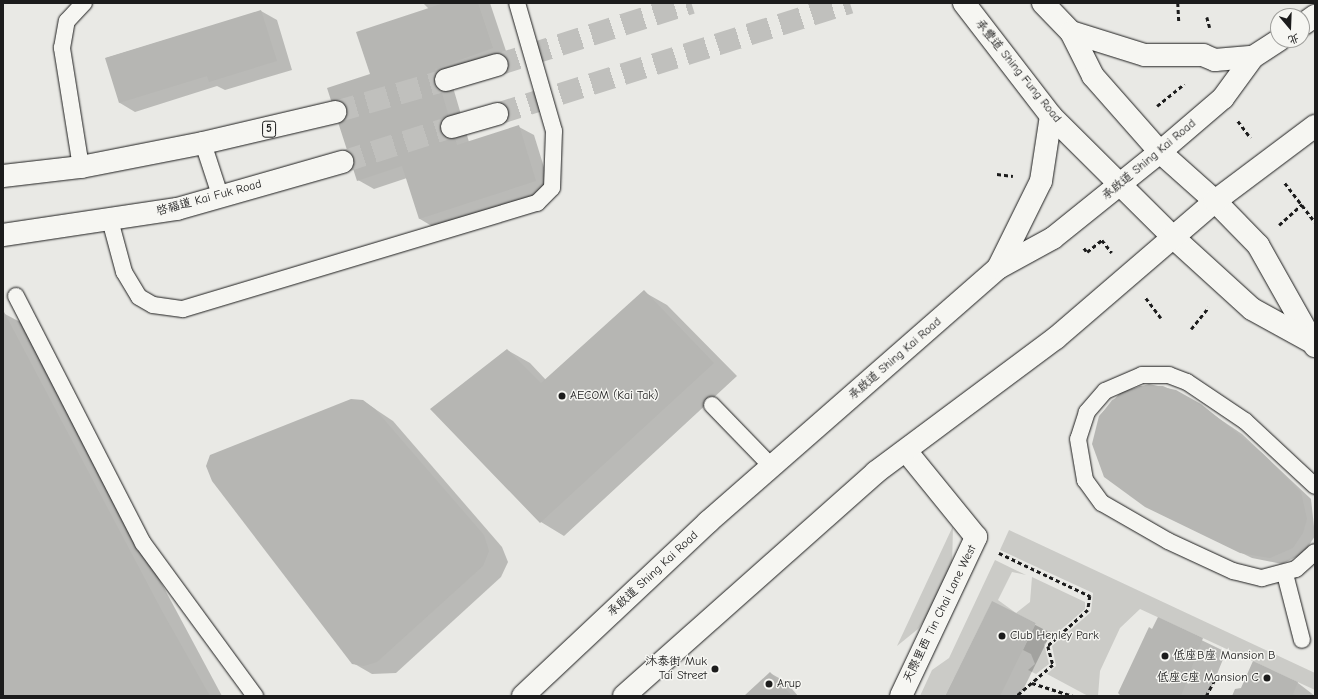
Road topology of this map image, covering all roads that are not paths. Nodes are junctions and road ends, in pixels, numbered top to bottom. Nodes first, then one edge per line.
1 (84, 3) edge
2 (517, 3) edge
3 (964, 3) edge
4 (1043, 3) edge
5 (1071, 32) junction
6 (1270, 46) edge
7 (1253, 57) junction
8 (497, 65) tunnel mouth
9 (446, 80) tunnel mouth
10 (335, 112) tunnel mouth
11 (497, 114) tunnel mouth
12 (1051, 116) junction
13 (1315, 126) edge
14 (452, 128) tunnel mouth
15 (203, 143) junction
16 (1160, 152) junction
17 (342, 162) tunnel mouth
18 (81, 167) junction
19 (3, 176) edge
20 (1120, 184) junction
21 (220, 195) junction
22 (1215, 201) junction
23 (110, 220) junction
24 (3, 235) edge
25 (1175, 239) junction
26 (998, 268) junction
27 (16, 296) dead end
28 (1313, 344) edge
29 (712, 405) dead end
30 (906, 451) junction
31 (772, 467) junction
32 (1315, 486) edge
33 (1315, 552) edge
34 (1285, 574) junction
35 (1302, 640) dead end
36 (255, 696) edge
37 (523, 696) edge
38 (624, 696) edge
39 (901, 696) edge

1 - 18 lane
2 - 23 lane
3 - 12 main road, 承豐道 Shing Fung Road
4 - 5 main road
5 - 7 main road
5 - 16 main road
6 - 7 main road, 承啟道 Shing Kai Road
7 - 16 main road, 承啟道 Shing Kai Road
8 - 9 main road
10 - 15 main road, 5
11 - 14 main road
12 - 20 main road, 承豐道 Shing Fung Road
12 - 26 main road
13 - 22 main road
15 - 18 main road, 5
15 - 21 lane
16 - 20 main road, 承啟道 Shing Kai Road
16 - 22 main road
17 - 21 main road, 啓福道 Kai Fuk Road
18 - 19 main road, 5
20 - 25 main road, 承豐道 Shing Fung Road
20 - 26 main road, 承啟道 Shing Kai Road
21 - 23 main road, 啓福道 Kai Fuk Road
22 - 25 main road
22 - 28 main road
23 - 24 main road, 啓福道 Kai Fuk Road
25 - 28 main road
25 - 30 main road
26 - 31 main road, 承啟道 Shing Kai Road
27 - 36 lane
29 - 31 lane
30 - 38 main road
30 - 39 main road, 天際里西 Tin Chai Lane West
31 - 37 main road, 承啟道 Shing Kai Road
32 - 34 lane
33 - 34 lane
34 - 35 lane

